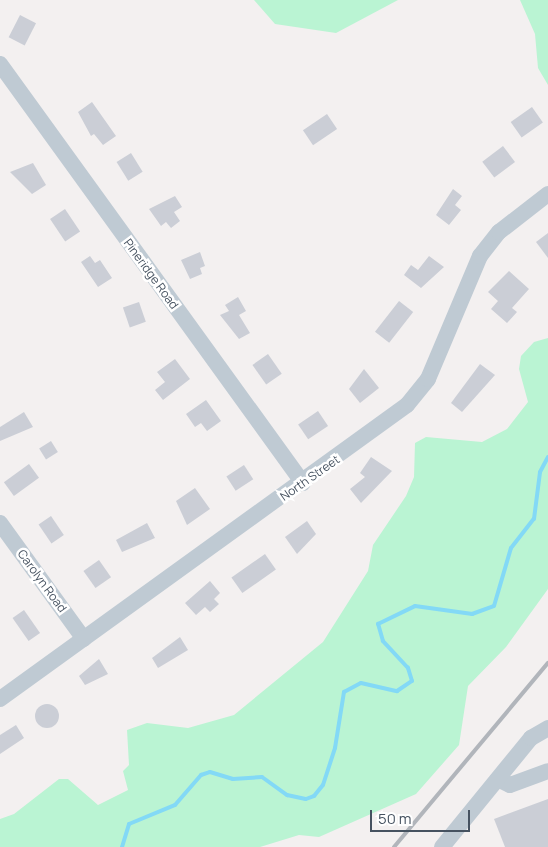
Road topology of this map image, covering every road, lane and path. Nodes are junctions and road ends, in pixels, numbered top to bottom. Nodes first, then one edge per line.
1 (0, 64) edge
2 (548, 194) edge
3 (303, 483) junction
4 (0, 523) edge
5 (84, 639) junction
6 (0, 699) edge
7 (548, 728) edge
8 (548, 771) edge
9 (498, 779) junction
10 (442, 847) edge

1 - 3 street, Pineridge Road
2 - 3 street, North Street
3 - 5 street, North Street
4 - 5 street, Carolyn Road
5 - 6 street, North Street
7 - 9 street
8 - 9 street
9 - 10 street

